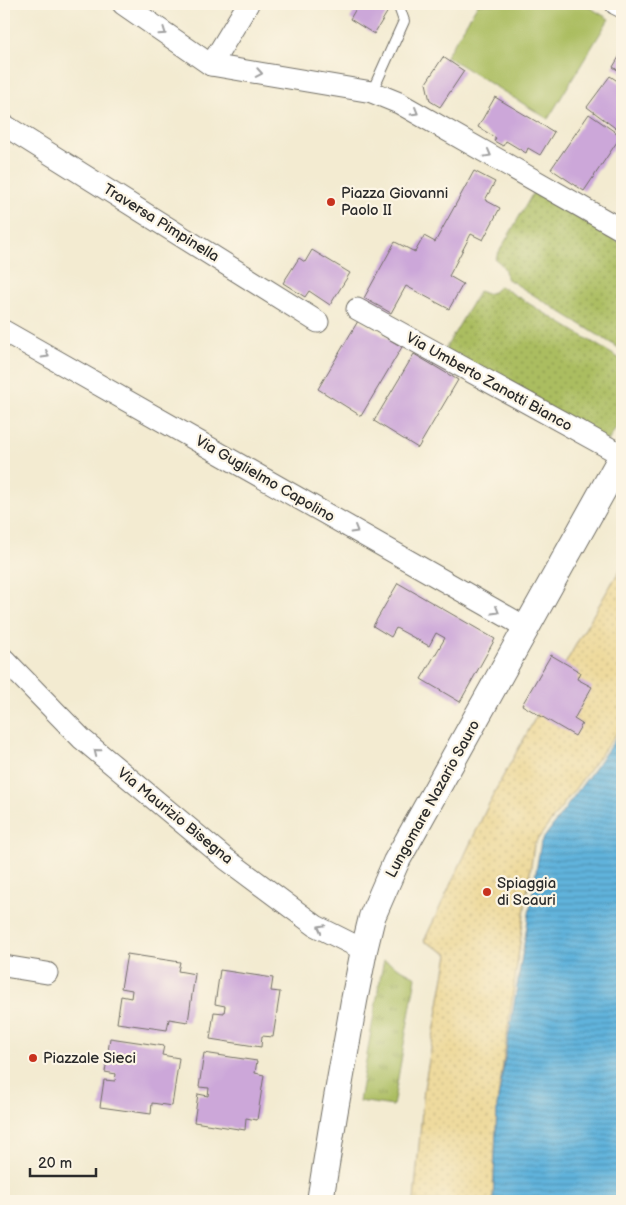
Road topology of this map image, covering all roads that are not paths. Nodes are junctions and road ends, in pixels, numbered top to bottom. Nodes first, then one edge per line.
1 (124, 4) edge
2 (248, 4) edge
3 (398, 4) edge
4 (616, 4) edge
5 (622, 7) edge
6 (211, 65) junction
7 (372, 92) junction
8 (4, 125) edge
9 (622, 230) edge
10 (357, 309) dead end
11 (318, 322) dead end
12 (4, 331) edge
13 (622, 455) edge
14 (527, 628) junction
15 (4, 660) edge
16 (364, 950) junction
17 (4, 966) edge
18 (48, 973) dead end
19 (320, 1201) edge

1 -> 6 street
2 - 6 street
3 - 7 lane
4 - 5 street
6 -> 7 street
7 -> 9 street
8 - 11 street, Traversa Pimpinella
10 - 13 street, Via Umberto Zanotti Bianco
12 -> 14 street, Via Guglielmo Capolino
13 - 14 street, Lungomare Nazario Sauro
14 - 16 street, Lungomare Nazario Sauro
16 -> 15 street, Via Maurizio Bisegna
16 - 19 street, Lungomare Nazario Sauro
17 - 18 street

